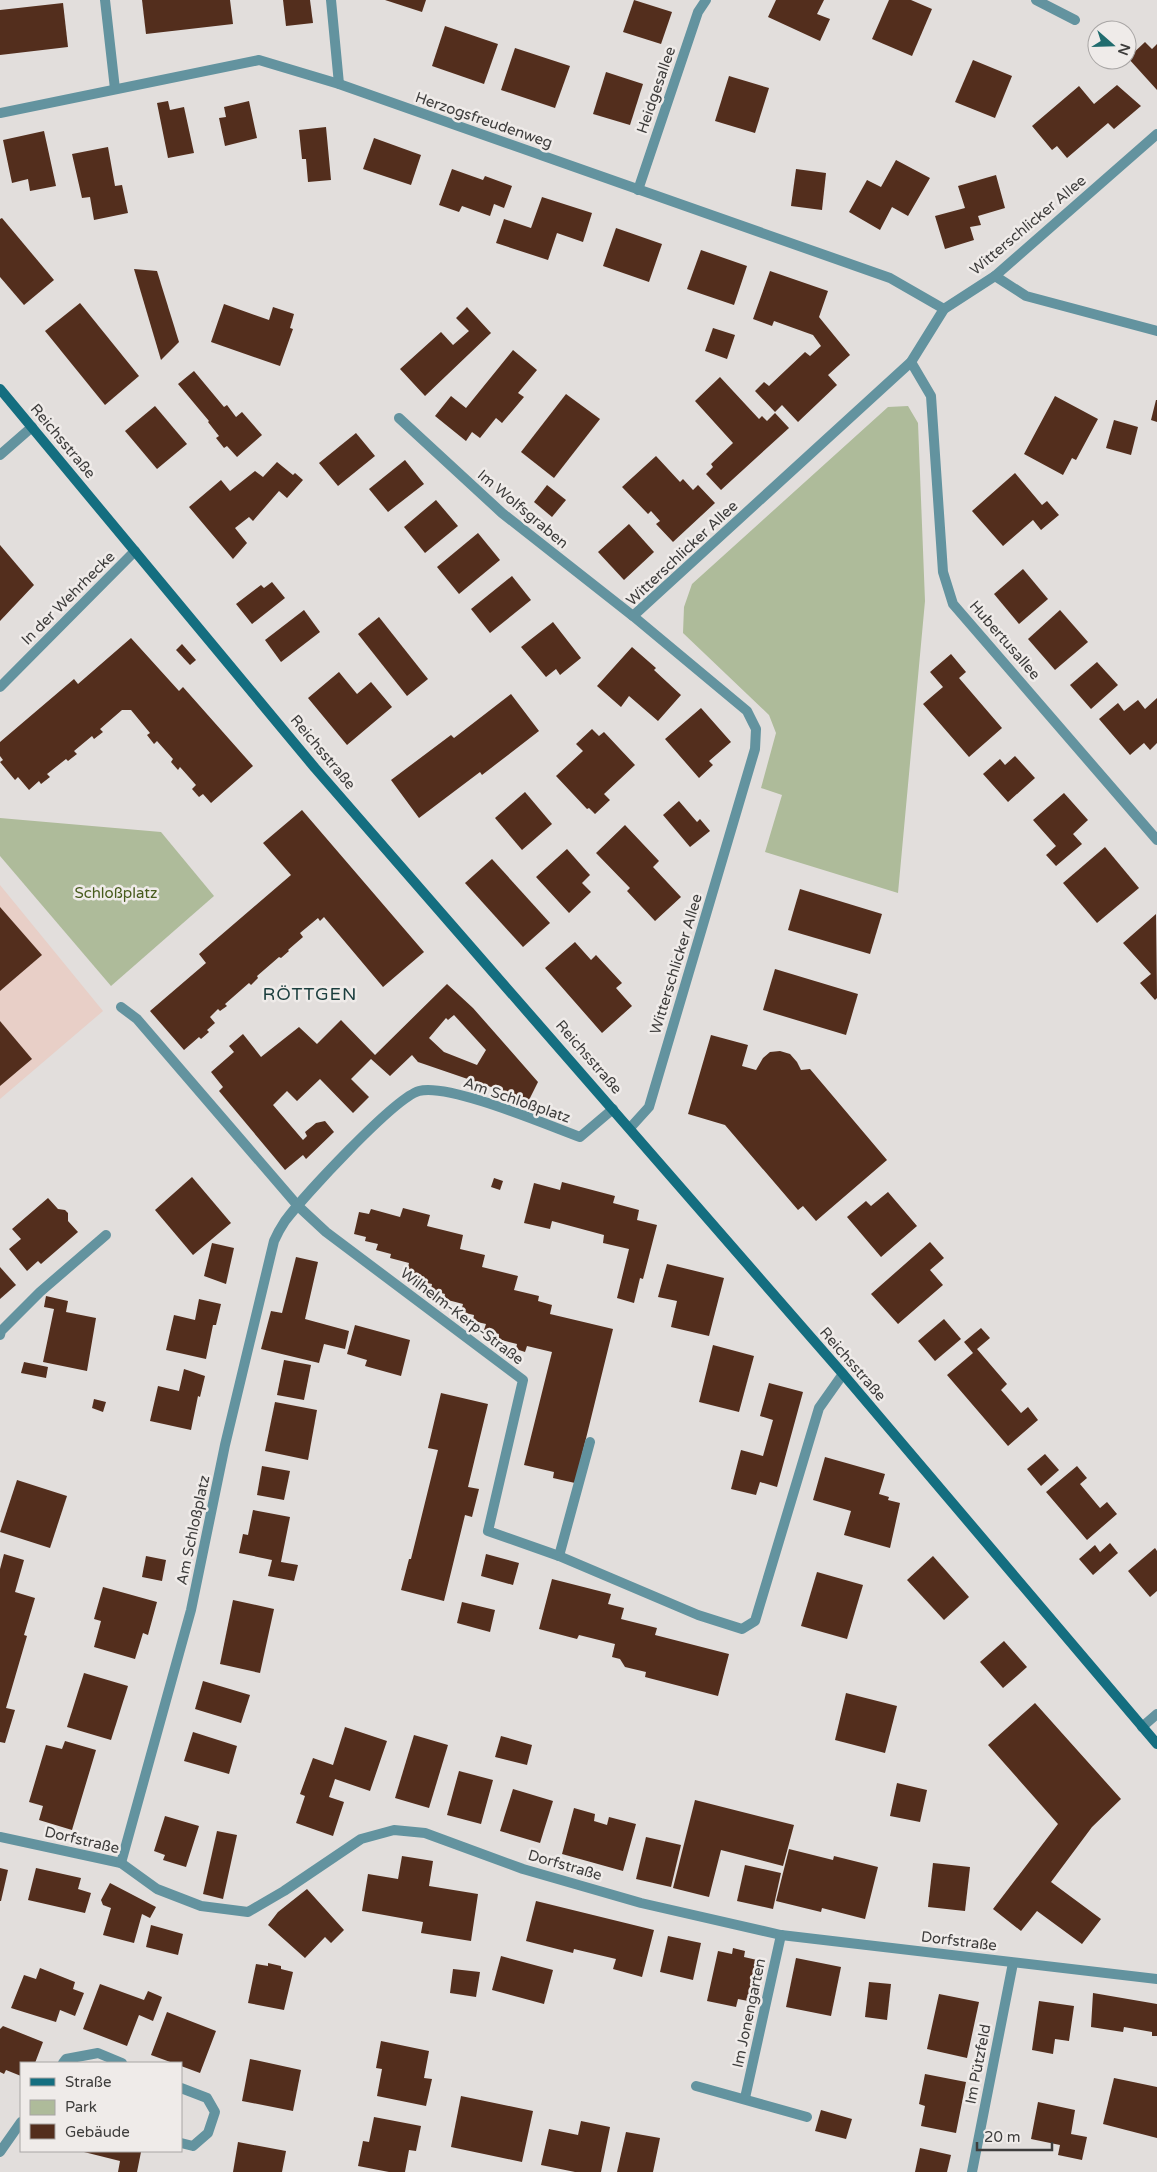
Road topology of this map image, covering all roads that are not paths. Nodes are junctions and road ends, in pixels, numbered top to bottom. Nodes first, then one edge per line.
1 (105, 0) edge
2 (331, 0) edge
3 (706, 0) edge
4 (1036, 0) edge
5 (1076, 20) dead end
6 (339, 84) junction
7 (115, 89) junction
8 (0, 113) edge
9 (1157, 134) edge
10 (638, 190) junction
11 (995, 276) junction
12 (944, 309) junction
13 (1157, 331) edge
14 (911, 362) junction
15 (0, 389) edge
16 (399, 418) dead end
17 (32, 427) junction
18 (0, 456) edge
19 (135, 551) junction
20 (633, 616) junction
21 (0, 687) edge
22 (1157, 840) edge
23 (121, 1007) dead end
24 (613, 1109) junction
25 (630, 1128) junction
26 (298, 1206) junction
27 (106, 1235) dead end
28 (0, 1335) edge
29 (843, 1374) junction
30 (590, 1442) dead end
31 (559, 1556) junction
32 (1157, 1714) edge
33 (1142, 1727) junction
34 (1157, 1744) edge
35 (0, 1837) edge
36 (121, 1863) junction
37 (781, 1935) junction
38 (1013, 1963) junction
39 (1157, 1979) edge
40 (63, 2062) edge
41 (120, 2062) edge
42 (696, 2086) dead end
43 (182, 2088) edge
44 (745, 2098) junction
45 (807, 2117) dead end
46 (20, 2123) edge
47 (182, 2142) edge
48 (0, 2152) edge
49 (972, 2172) edge

1 - 7 street
2 - 6 street
3 - 10 street, Heidgesallee
4 - 5 street
6 - 7 street, Herzogsfreudenweg
6 - 10 street, Herzogsfreudenweg
7 - 8 street, Herzogsfreudenweg
9 - 11 street, Witterschlicker Allee
10 - 12 street, Herzogsfreudenweg
11 - 12 street, Witterschlicker Allee
11 - 13 street
12 - 14 street, Witterschlicker Allee
14 - 20 street, Witterschlicker Allee
14 - 22 street, Hubertusallee
15 - 17 main road, Reichsstraße
16 - 20 street, Im Wolfsgraben
17 - 18 street
17 - 19 main road, Reichsstraße
19 - 21 street, In der Wehrhecke
19 - 24 main road, Reichsstraße
20 - 25 street, Witterschlicker Allee
23 - 26 street
24 - 25 main road, Reichsstraße
24 - 26 street, Am Schloßplatz
25 - 29 main road, Reichsstraße
26 - 31 street, Wilhelm-Kerp-Straße
26 - 36 street, Am Schloßplatz
27 - 28 street
29 - 31 street, Wilhelm-Kerp-Straße
29 - 33 main road, Reichsstraße
30 - 31 street
32 - 33 street
33 - 34 main road, Reichsstraße
35 - 36 street, Dorfstraße
36 - 37 street, Dorfstraße
37 - 38 street, Dorfstraße
37 - 44 street, Im Jonengarten
38 - 39 street, Dorfstraße
38 - 49 street, Im Pützfeld
40 - 41 street
42 - 44 street
43 - 47 street
44 - 45 street
46 - 48 street

